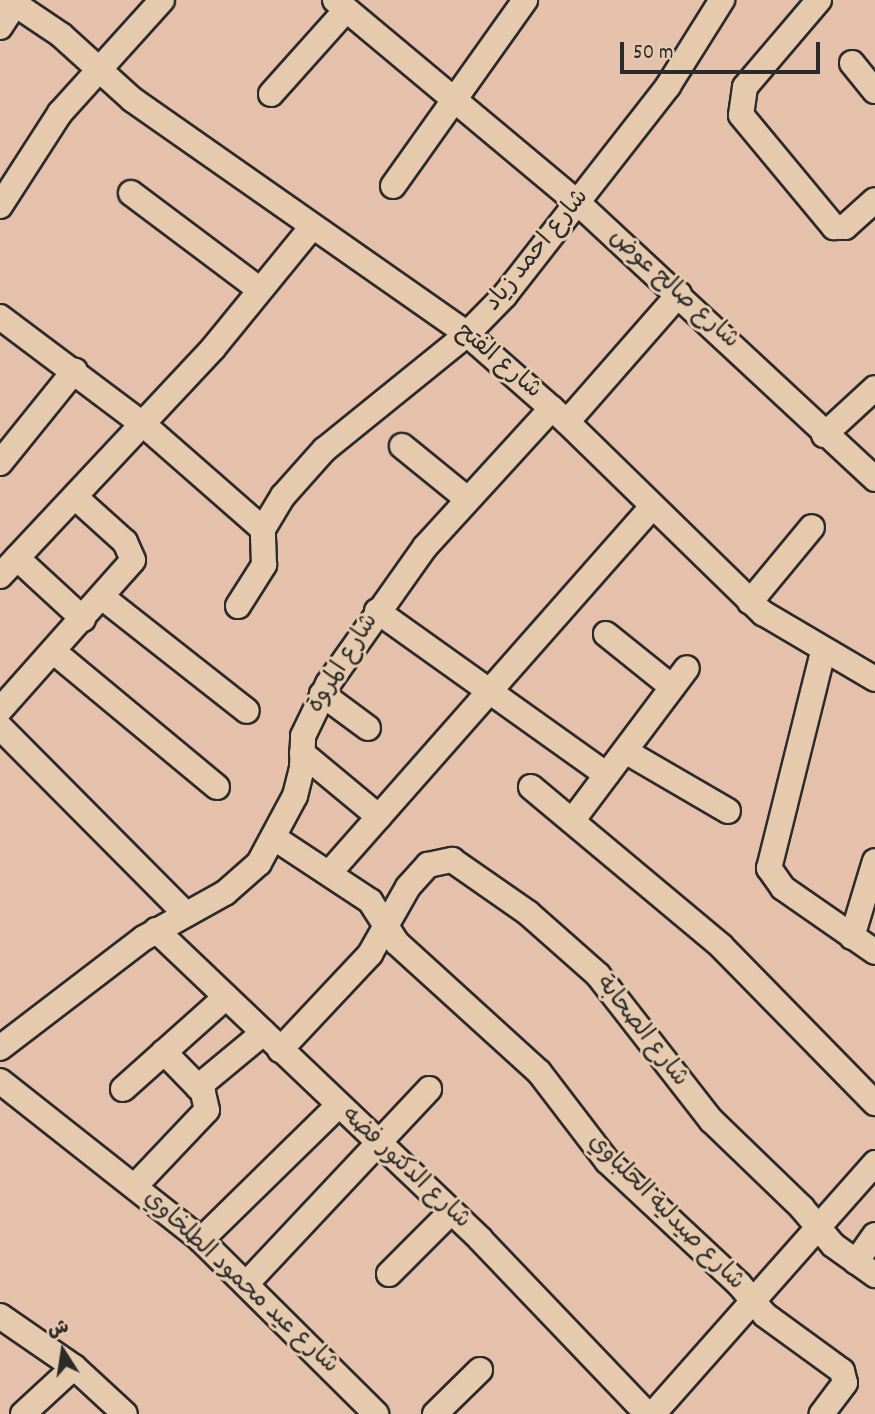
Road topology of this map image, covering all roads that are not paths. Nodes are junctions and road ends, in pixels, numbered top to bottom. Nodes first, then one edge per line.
1 (162, 0) edge
2 (525, 0) edge
3 (722, 0) edge
4 (819, 0) edge
5 (12, 2) edge
6 (341, 5) edge
7 (0, 27) edge
8 (852, 63) dead end
9 (99, 69) junction
10 (875, 91) edge
11 (271, 94) dead end
12 (454, 100) junction
13 (393, 186) dead end
14 (131, 193) dead end
15 (875, 200) edge
16 (577, 202) junction
17 (0, 205) edge
18 (312, 227) junction
19 (260, 290) junction
20 (679, 294) junction
21 (0, 317) edge
22 (467, 334) junction
23 (75, 370) junction
24 (875, 388) edge
25 (559, 415) junction
26 (144, 425) junction
27 (824, 435) junction
28 (402, 446) dead end
29 (0, 463) edge
30 (875, 480) edge
31 (75, 497) junction
32 (466, 498) junction
33 (652, 507) junction
34 (811, 527) dead end
35 (263, 529) junction
36 (17, 558) junction
37 (0, 576) edge
38 (102, 597) junction
39 (750, 601) junction
40 (238, 606) dead end
41 (377, 611) junction
42 (82, 619) junction
43 (606, 634) dead end
44 (53, 651) junction
45 (823, 652) junction
46 (875, 679) edge
47 (489, 691) junction
48 (322, 694) junction
49 (0, 710) edge
50 (247, 711) dead end
51 (0, 727) edge
52 (368, 728) dead end
53 (625, 751) junction
54 (302, 753) junction
55 (607, 775) junction
56 (217, 787) dead end
57 (531, 787) dead end
58 (728, 811) dead end
59 (379, 817) junction
60 (572, 821) junction
61 (276, 839) junction
62 (875, 860) edge
63 (331, 871) junction
64 (186, 914) junction
65 (386, 925) junction
66 (156, 930) junction
67 (852, 937) junction
68 (875, 952) edge
69 (226, 998) junction
70 (272, 1042) junction
71 (0, 1048) edge
72 (164, 1052) junction
73 (0, 1082) edge
74 (198, 1087) junction
75 (123, 1089) dead end
76 (429, 1089) dead end
77 (875, 1103) edge
78 (338, 1106) junction
79 (378, 1143) junction
80 (875, 1163) edge
81 (136, 1185) junction
82 (451, 1212) junction
83 (820, 1228) junction
84 (875, 1235) edge
85 (201, 1240) junction
86 (865, 1268) edge
87 (388, 1275) dead end
88 (247, 1283) junction
89 (753, 1301) junction
90 (0, 1316) edge
91 (74, 1367) junction
92 (480, 1370) dead end
93 (23, 1414) edge
94 (125, 1414) edge
95 (376, 1414) edge
96 (435, 1414) edge
97 (647, 1414) edge
98 (653, 1414) edge
99 (822, 1414) edge

1 - 9 street
2 - 12 street
3 - 16 street, شارع احمد زياد
4 - 15 street
5 - 7 street
5 - 9 street, شارع الفتح
6 - 11 street
6 - 12 street, شارع صالح عوض
8 - 10 street
9 - 17 street
9 - 18 street, شارع الفتح
12 - 13 street
12 - 16 street, شارع صالح عوض
14 - 19 street
16 - 20 street, شارع صالح عوض
16 - 22 street, شارع احمد زياد
18 - 19 street
18 - 22 street, شارع الفتح
19 - 26 street
20 - 25 street, شارع المروة
20 - 27 street, شارع صالح عوض
21 - 23 street
22 - 25 street, شارع الفتح
22 - 35 street, شارع احمد زياد
23 - 26 street
23 - 29 street
24 - 27 street
25 - 32 street, شارع المروة
25 - 33 street, شارع الفتح
26 - 31 street
26 - 35 street
27 - 30 street, شارع صالح عوض
28 - 32 street
31 - 36 street
31 - 38 street
32 - 41 street, شارع المروة
33 - 39 street, شارع الفتح
33 - 47 street
34 - 39 street
35 - 40 street
36 - 37 street
36 - 42 street
38 - 42 street
38 - 50 street
39 - 45 street, شارع الفتح
41 - 47 street
41 - 48 street, شارع المروة
42 - 44 street
43 - 53 street
44 - 49 street
44 - 56 street
45 - 46 street, شارع الفتح
45 - 67 street
47 - 55 street
47 - 59 street
48 - 52 street
48 - 54 street, شارع المروة
51 - 64 street
53 - 55 street
53 - 58 street
54 - 59 street
54 - 61 street, شارع المروة
55 - 60 street
57 - 60 street
59 - 63 street
60 - 77 street
61 - 63 street, شارع صيدلية الحلباوي
61 - 64 street, شارع المروة
62 - 67 street
63 - 65 street, شارع صيدلية الحلباوي
64 - 66 street, شارع المروة
65 - 70 street
65 - 83 street, شارع الصحابة
65 - 89 street, شارع صيدلية الحلباوي
66 - 69 street, شارع الدكتور فضه
66 - 71 street, شارع المروة
67 - 68 street
69 - 70 street, شارع الدكتور فضه
69 - 72 street
70 - 74 street
70 - 78 street, شارع الدكتور فضه
72 - 74 street
72 - 75 street
73 - 81 street, شارع عيد محمود الطلخاوي
74 - 81 street
76 - 79 street
78 - 79 street, شارع الدكتور فضه
78 - 85 street
79 - 82 street, شارع الدكتور فضه
79 - 88 street
80 - 83 street
81 - 85 street, شارع عيد محمود الطلخاوي
82 - 87 street
82 - 97 street, شارع الدكتور فضه
83 - 86 street, شارع الصحابة
83 - 89 street
84 - 86 street
85 - 88 street, شارع عيد محمود الطلخاوي
88 - 95 street, شارع عيد محمود الطلخاوي
89 - 98 street
89 - 99 street, شارع صيدلية الحلباوي
90 - 91 street
91 - 93 street
91 - 94 street
92 - 96 street

